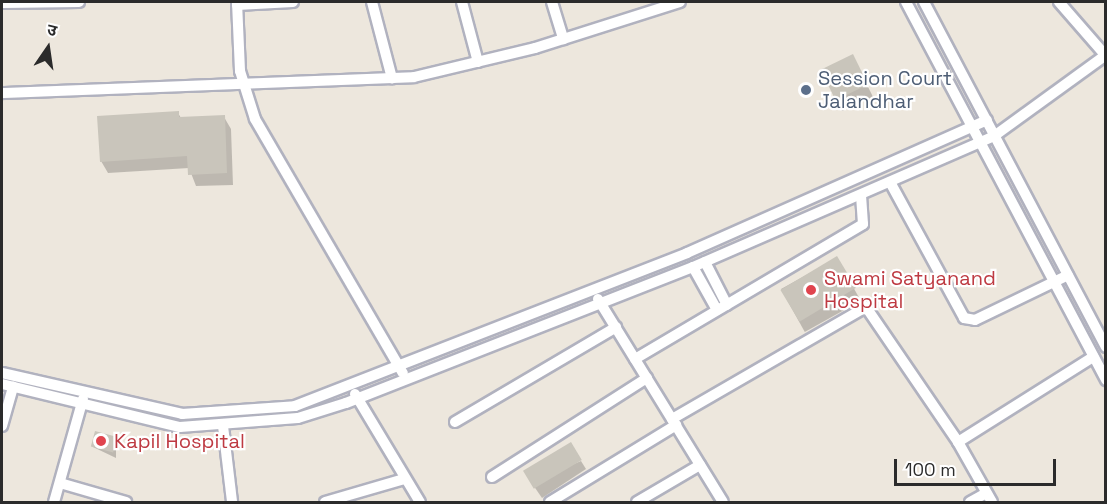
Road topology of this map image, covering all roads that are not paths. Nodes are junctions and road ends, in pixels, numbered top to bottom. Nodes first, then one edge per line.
1 (79, 2) edge
2 (292, 2) edge
3 (372, 2) edge
4 (462, 2) edge
5 (552, 2) edge
6 (680, 2) edge
7 (906, 2) edge
8 (924, 2) edge
9 (1059, 2) edge
10 (2, 3) edge
11 (237, 3) edge
12 (563, 39) junction
13 (1105, 55) edge
14 (478, 62) junction
15 (392, 78) junction
16 (243, 87) junction
17 (2, 93) edge
18 (987, 120) junction
19 (972, 127) junction
20 (994, 136) junction
21 (980, 142) junction
22 (890, 182) junction
23 (861, 195) junction
24 (806, 202) junction
25 (812, 215) junction
26 (705, 262) junction
27 (693, 267) junction
28 (1068, 275) junction
29 (1053, 282) junction
30 (593, 291) junction
31 (601, 304) junction
32 (722, 307) junction
33 (616, 327) junction
34 (1106, 346) edge
35 (1093, 357) junction
36 (635, 358) junction
37 (399, 368) junction
38 (2, 373) edge
39 (647, 378) junction
40 (406, 380) junction
41 (1106, 380) edge
42 (2, 384) edge
43 (350, 386) junction
44 (13, 387) junction
45 (84, 394) junction
46 (357, 399) junction
47 (81, 405) junction
48 (455, 422) dead end
49 (674, 422) junction
50 (2, 426) edge
51 (223, 426) junction
52 (958, 442) junction
53 (700, 465) junction
54 (492, 477) dead end
55 (404, 479) junction
56 (60, 483) junction
57 (989, 498) edge
58 (54, 502) edge
59 (126, 502) edge
60 (232, 502) edge
61 (326, 502) edge
62 (420, 502) edge
63 (550, 502) edge
64 (637, 502) edge
65 (723, 502) edge
66 (970, 502) edge

1 - 10 street
2 - 11 street
3 - 15 street
4 - 14 street
5 - 12 street
6 - 12 street
7 - 19 street
8 - 18 street
9 - 13 street
11 - 16 street
12 - 14 street
13 - 20 street
14 - 15 street
15 - 16 street
16 - 17 street
16 - 37 street
18 - 19 street
18 - 20 street
19 - 21 street
19 - 24 street
20 - 21 street
20 - 28 street
21 - 22 street
21 - 29 street
22 - 23 street
22 - 29 street
23 - 25 street
23 - 32 street
24 - 25 street
24 - 30 street
25 - 26 street
26 - 27 street
26 - 32 street
27 - 31 street
27 - 32 street
28 - 29 street
28 - 34 street
29 - 35 street
30 - 31 street
30 - 37 street
31 - 33 street
31 - 40 street
32 - 36 street
33 - 36 street
33 - 48 street
35 - 41 street
35 - 52 street
36 - 39 street
37 - 40 street
37 - 43 street
38 - 45 street
39 - 49 street
39 - 54 street
40 - 46 street
42 - 44 street
43 - 45 street
43 - 46 street
44 - 47 street
44 - 50 street
45 - 47 street
46 - 51 street
46 - 55 street
47 - 51 street
47 - 56 street
49 - 52 street
49 - 53 street
49 - 63 street
51 - 60 street
52 - 57 street
53 - 64 street
53 - 65 street
55 - 61 street
55 - 62 street
56 - 58 street
56 - 59 street
57 - 66 street

